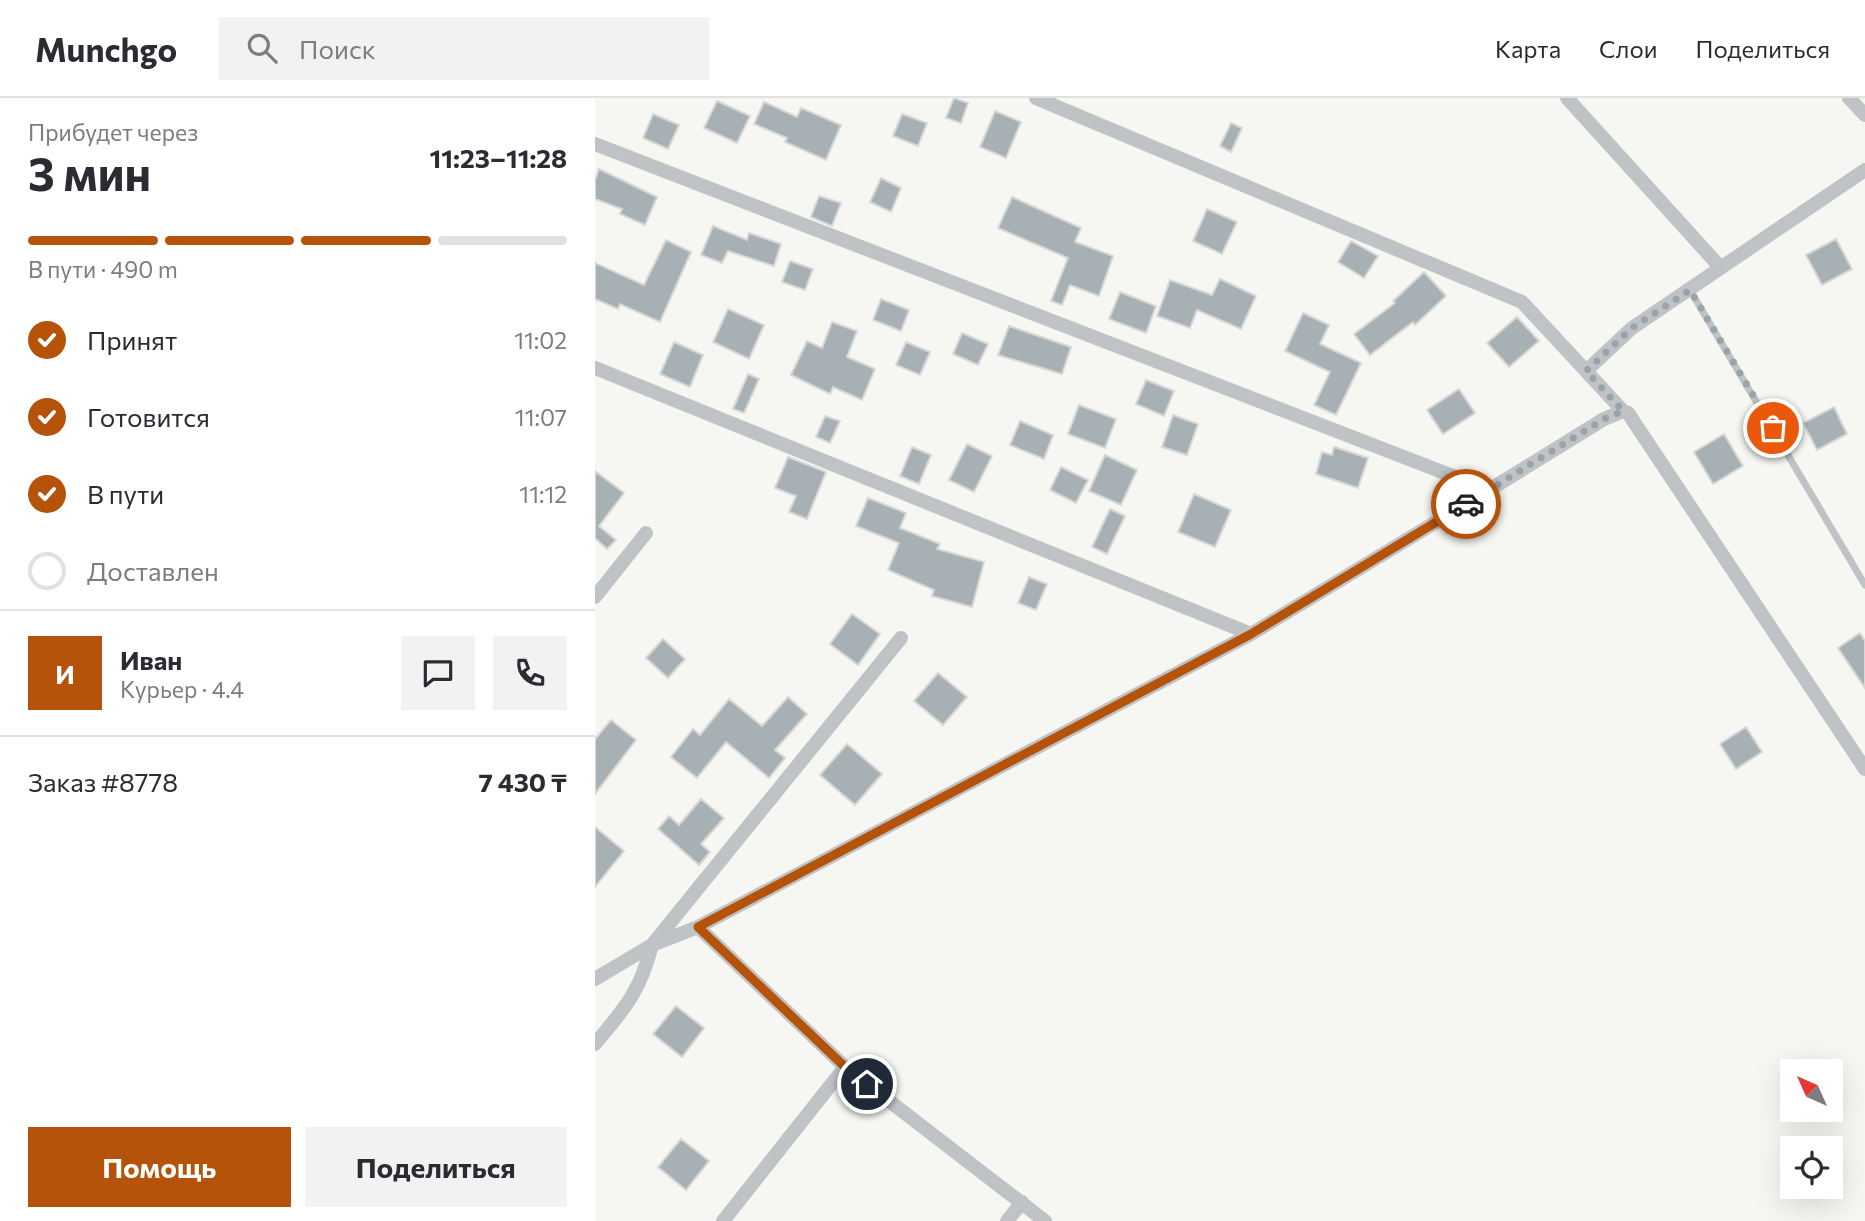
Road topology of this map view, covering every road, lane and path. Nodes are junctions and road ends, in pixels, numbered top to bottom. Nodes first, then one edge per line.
1 (1036, 98) edge
2 (1567, 98) edge
3 (1849, 98) edge
4 (1865, 115) edge
5 (595, 144) edge
6 (1864, 174) edge
7 (1721, 268) junction
8 (1690, 290) junction
9 (595, 368) edge
10 (1586, 371) junction
11 (1623, 411) junction
12 (1489, 490) junction
13 (646, 533) dead end
14 (1865, 585) edge
15 (595, 597) edge
16 (1251, 634) junction
17 (901, 638) dead end
18 (1865, 769) edge
19 (698, 927) junction
20 (652, 945) junction
21 (595, 979) edge
22 (595, 1044) edge
23 (845, 1067) junction
24 (1022, 1202) junction
25 (723, 1221) edge
26 (1007, 1221) edge
27 (1045, 1221) edge

1 - 10 street
2 - 7 street
3 - 4 street
5 - 12 street
6 - 7 street
7 - 8 street
8 - 10 street
8 - 14 lane
9 - 16 street
10 - 11 street
11 - 12 street
11 - 18 street
12 - 16 street
13 - 15 street
16 - 19 street
17 - 20 street
19 - 20 street
19 - 23 street
20 - 21 street
20 - 22 street
23 - 24 street
23 - 25 street
24 - 26 street
24 - 27 street

